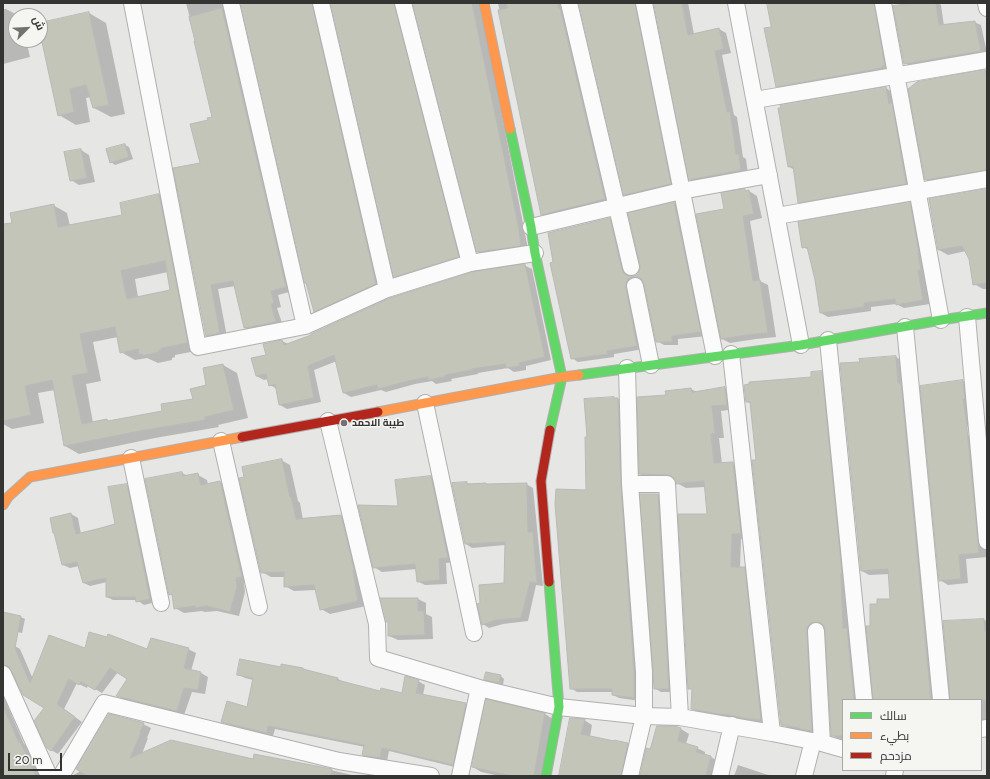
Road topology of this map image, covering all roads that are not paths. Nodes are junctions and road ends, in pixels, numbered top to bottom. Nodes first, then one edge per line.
1 (132, 3) edge
2 (231, 3) edge
3 (321, 3) edge
4 (403, 3) edge
5 (484, 3) edge
6 (568, 3) edge
7 (644, 3) edge
8 (736, 3) edge
9 (883, 3) edge
10 (986, 3) edge
11 (987, 8) edge
12 (987, 60) edge
13 (896, 75) junction
14 (755, 100) junction
15 (769, 175) junction
16 (987, 179) edge
17 (681, 191) junction
18 (917, 191) junction
19 (617, 207) junction
20 (777, 216) junction
21 (531, 227) junction
22 (535, 253) junction
23 (470, 263) junction
24 (631, 267) dead end
25 (635, 286) dead end
26 (387, 289) junction
27 (987, 313) edge
28 (967, 317) junction
29 (941, 320) junction
30 (305, 326) junction
31 (905, 327) junction
32 (828, 340) junction
33 (801, 345) junction
34 (731, 354) junction
35 (715, 356) junction
36 (651, 365) junction
37 (627, 368) junction
38 (562, 377) junction
39 (425, 403) junction
40 (328, 421) junction
41 (221, 441) junction
42 (131, 458) junction
43 (630, 484) junction
44 (3, 486) edge
45 (6, 501) edge
46 (987, 541) edge
47 (161, 603) dead end
48 (259, 607) dead end
49 (816, 631) dead end
50 (474, 633) dead end
51 (3, 674) edge
52 (479, 688) junction
53 (864, 699) edge
54 (941, 699) edge
55 (559, 707) junction
56 (644, 716) junction
57 (680, 717) junction
58 (732, 726) junction
59 (772, 733) junction
60 (817, 742) junction
61 (842, 749) edge
62 (49, 776) edge
63 (61, 776) edge
64 (432, 776) edge
65 (460, 776) edge
66 (546, 776) edge
67 (630, 776) edge
68 (720, 776) edge
69 (804, 776) edge

1 - 30 street
2 - 30 street
3 - 26 street
4 - 23 street
5 - 21 main road
6 - 19 street
7 - 17 street
8 - 14 street
9 - 13 street
10 - 11 street
12 - 13 street
13 - 14 street
13 - 18 street
14 - 15 street
15 - 17 street
15 - 20 street
16 - 18 street
17 - 19 street
17 - 35 street
18 - 20 street
18 - 29 street
19 - 21 street
19 - 24 street
20 - 33 street
21 - 22 main road
22 - 23 street
22 - 38 main road
23 - 26 street
25 - 36 street
26 - 30 street
27 - 28 main road
28 - 29 main road
28 - 46 street
29 - 31 main road
31 - 32 main road
31 - 54 street
32 - 33 main road
32 - 53 street
33 - 34 main road
34 - 35 main road
34 - 59 street
35 - 36 main road
36 - 37 main road
37 - 38 main road
37 - 43 street
38 - 39 main road
38 - 55 main road
39 - 40 main road
39 - 50 street
40 - 41 main road
40 - 52 street
41 - 42 main road
41 - 48 street
42 - 45 main road
42 - 47 street
43 - 56 street
43 - 57 street
44 - 45 main road
49 - 60 street
51 - 62 street
52 - 55 street
52 - 65 street
55 - 56 street
55 - 66 main road
56 - 57 street
56 - 67 street
57 - 58 street
58 - 59 street
58 - 68 street
59 - 60 street
60 - 61 street
60 - 69 street
63 - 64 street

